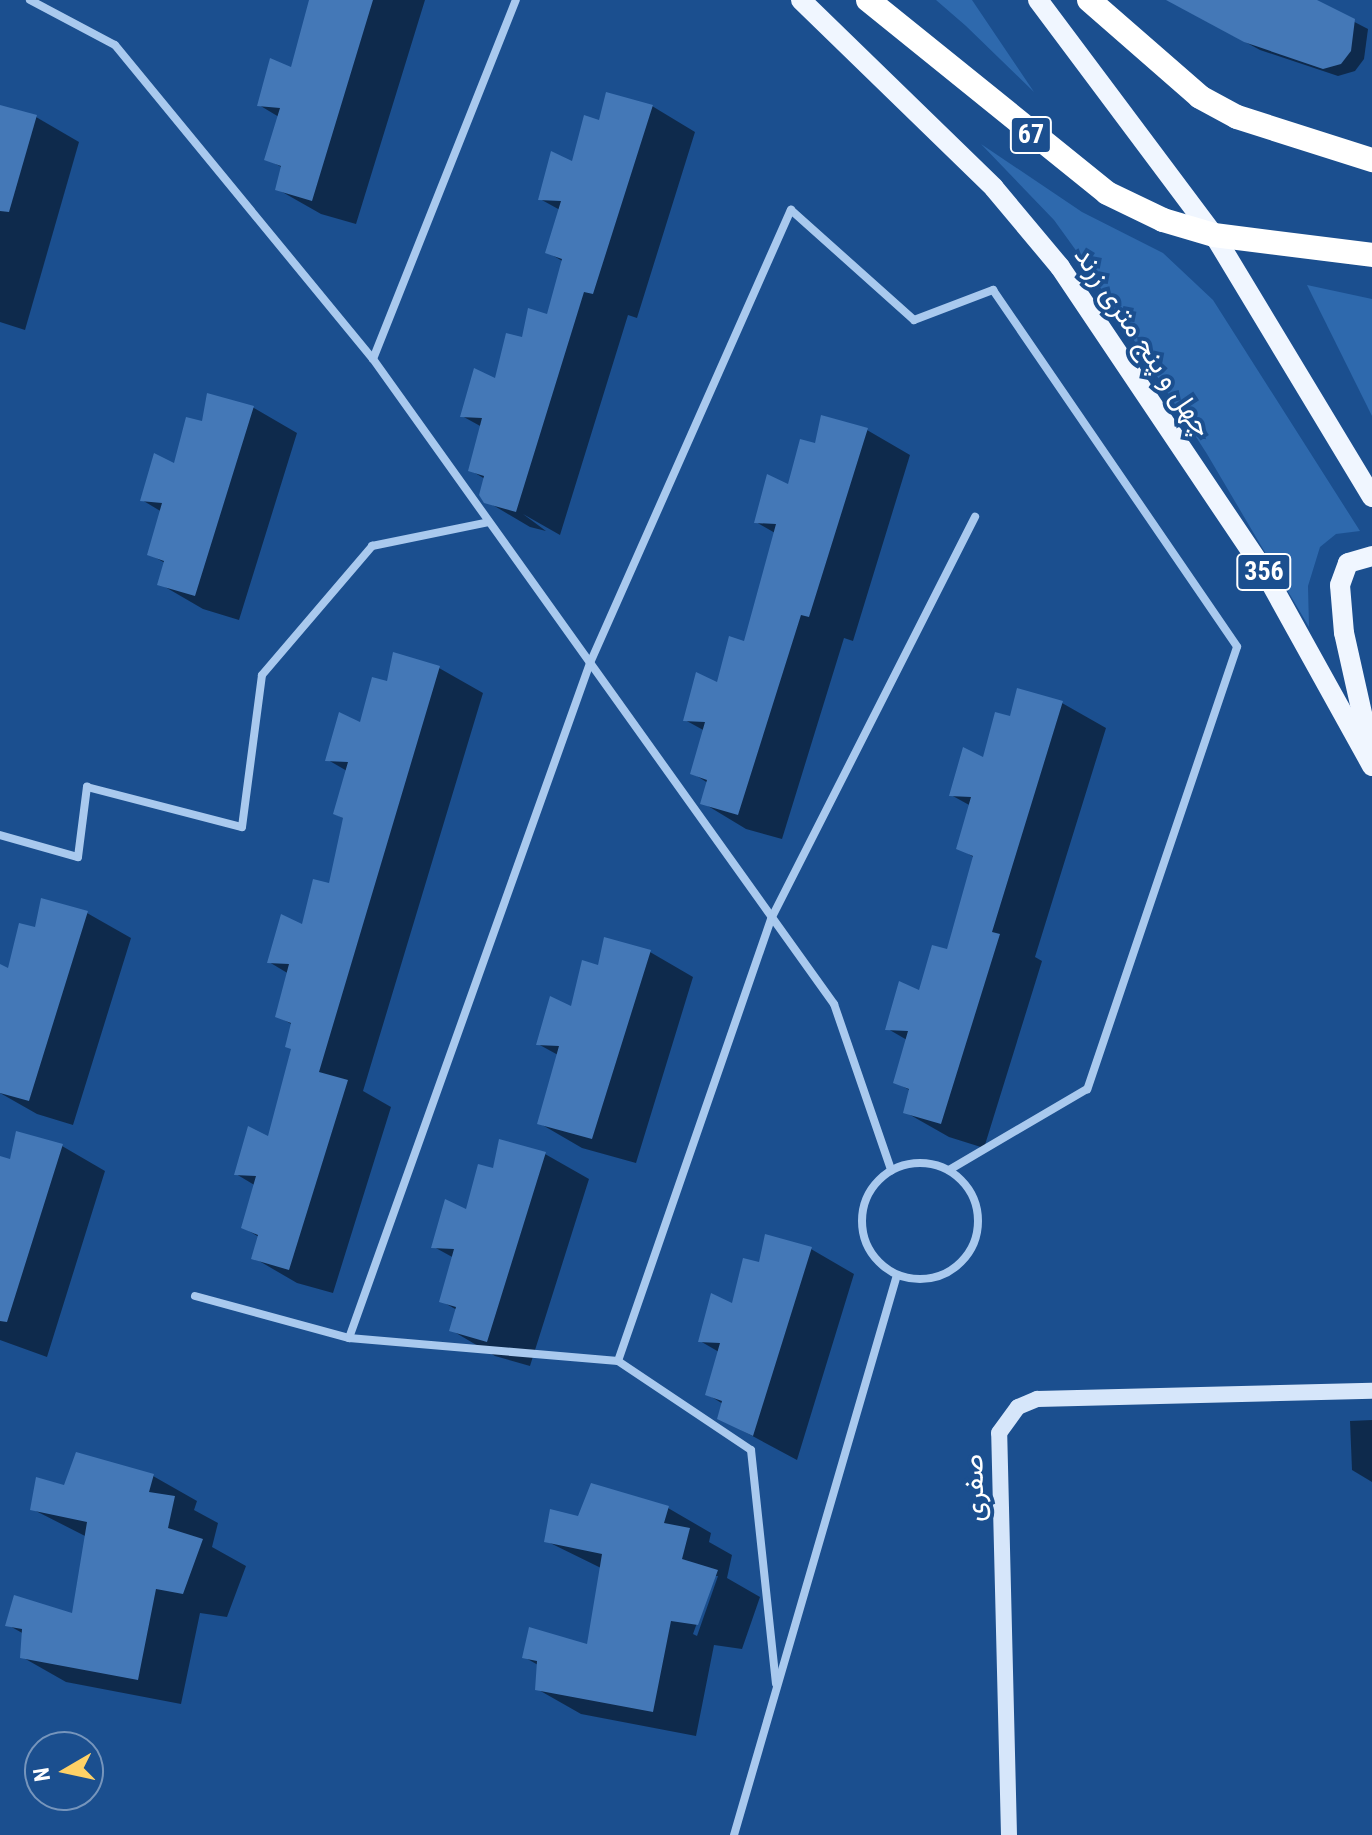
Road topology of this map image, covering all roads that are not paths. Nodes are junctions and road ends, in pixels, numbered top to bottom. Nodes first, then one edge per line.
1 (30, 0) edge
2 (516, 0) edge
3 (801, 0) edge
4 (868, 0) edge
5 (1038, 0) edge
6 (1089, 0) edge
7 (1372, 160) edge
8 (1214, 235) junction
9 (1372, 255) edge
10 (373, 359) junction
11 (1372, 497) edge
12 (975, 516) dead end
13 (489, 522) junction
14 (1372, 556) edge
15 (590, 663) junction
16 (1372, 758) edge
17 (1372, 766) edge
18 (0, 835) edge
19 (772, 917) junction
20 (891, 1170) junction
21 (949, 1170) junction
22 (897, 1275) junction
23 (195, 1296) dead end
24 (349, 1338) junction
25 (618, 1361) junction
26 (1372, 1391) edge
27 (776, 1684) junction
28 (734, 1835) edge
29 (1009, 1835) edge

1 - 10 street
2 - 10 street
3 - 17 main road, چهل و پنج متری زرند / 356
4 - 8 highway, 67
5 - 8 main road
6 - 7 highway
8 - 9 highway, 67
8 - 11 main road
10 - 13 street
12 - 19 street
13 - 15 street
13 - 18 street
14 - 16 main road
15 - 19 street
15 - 21 street
15 - 24 street
19 - 20 street
19 - 25 street
20 - 21 street
20 - 22 street
21 - 22 street
22 - 27 street
23 - 24 street
24 - 25 street
25 - 27 street
26 - 29 street, صفری
27 - 28 street

